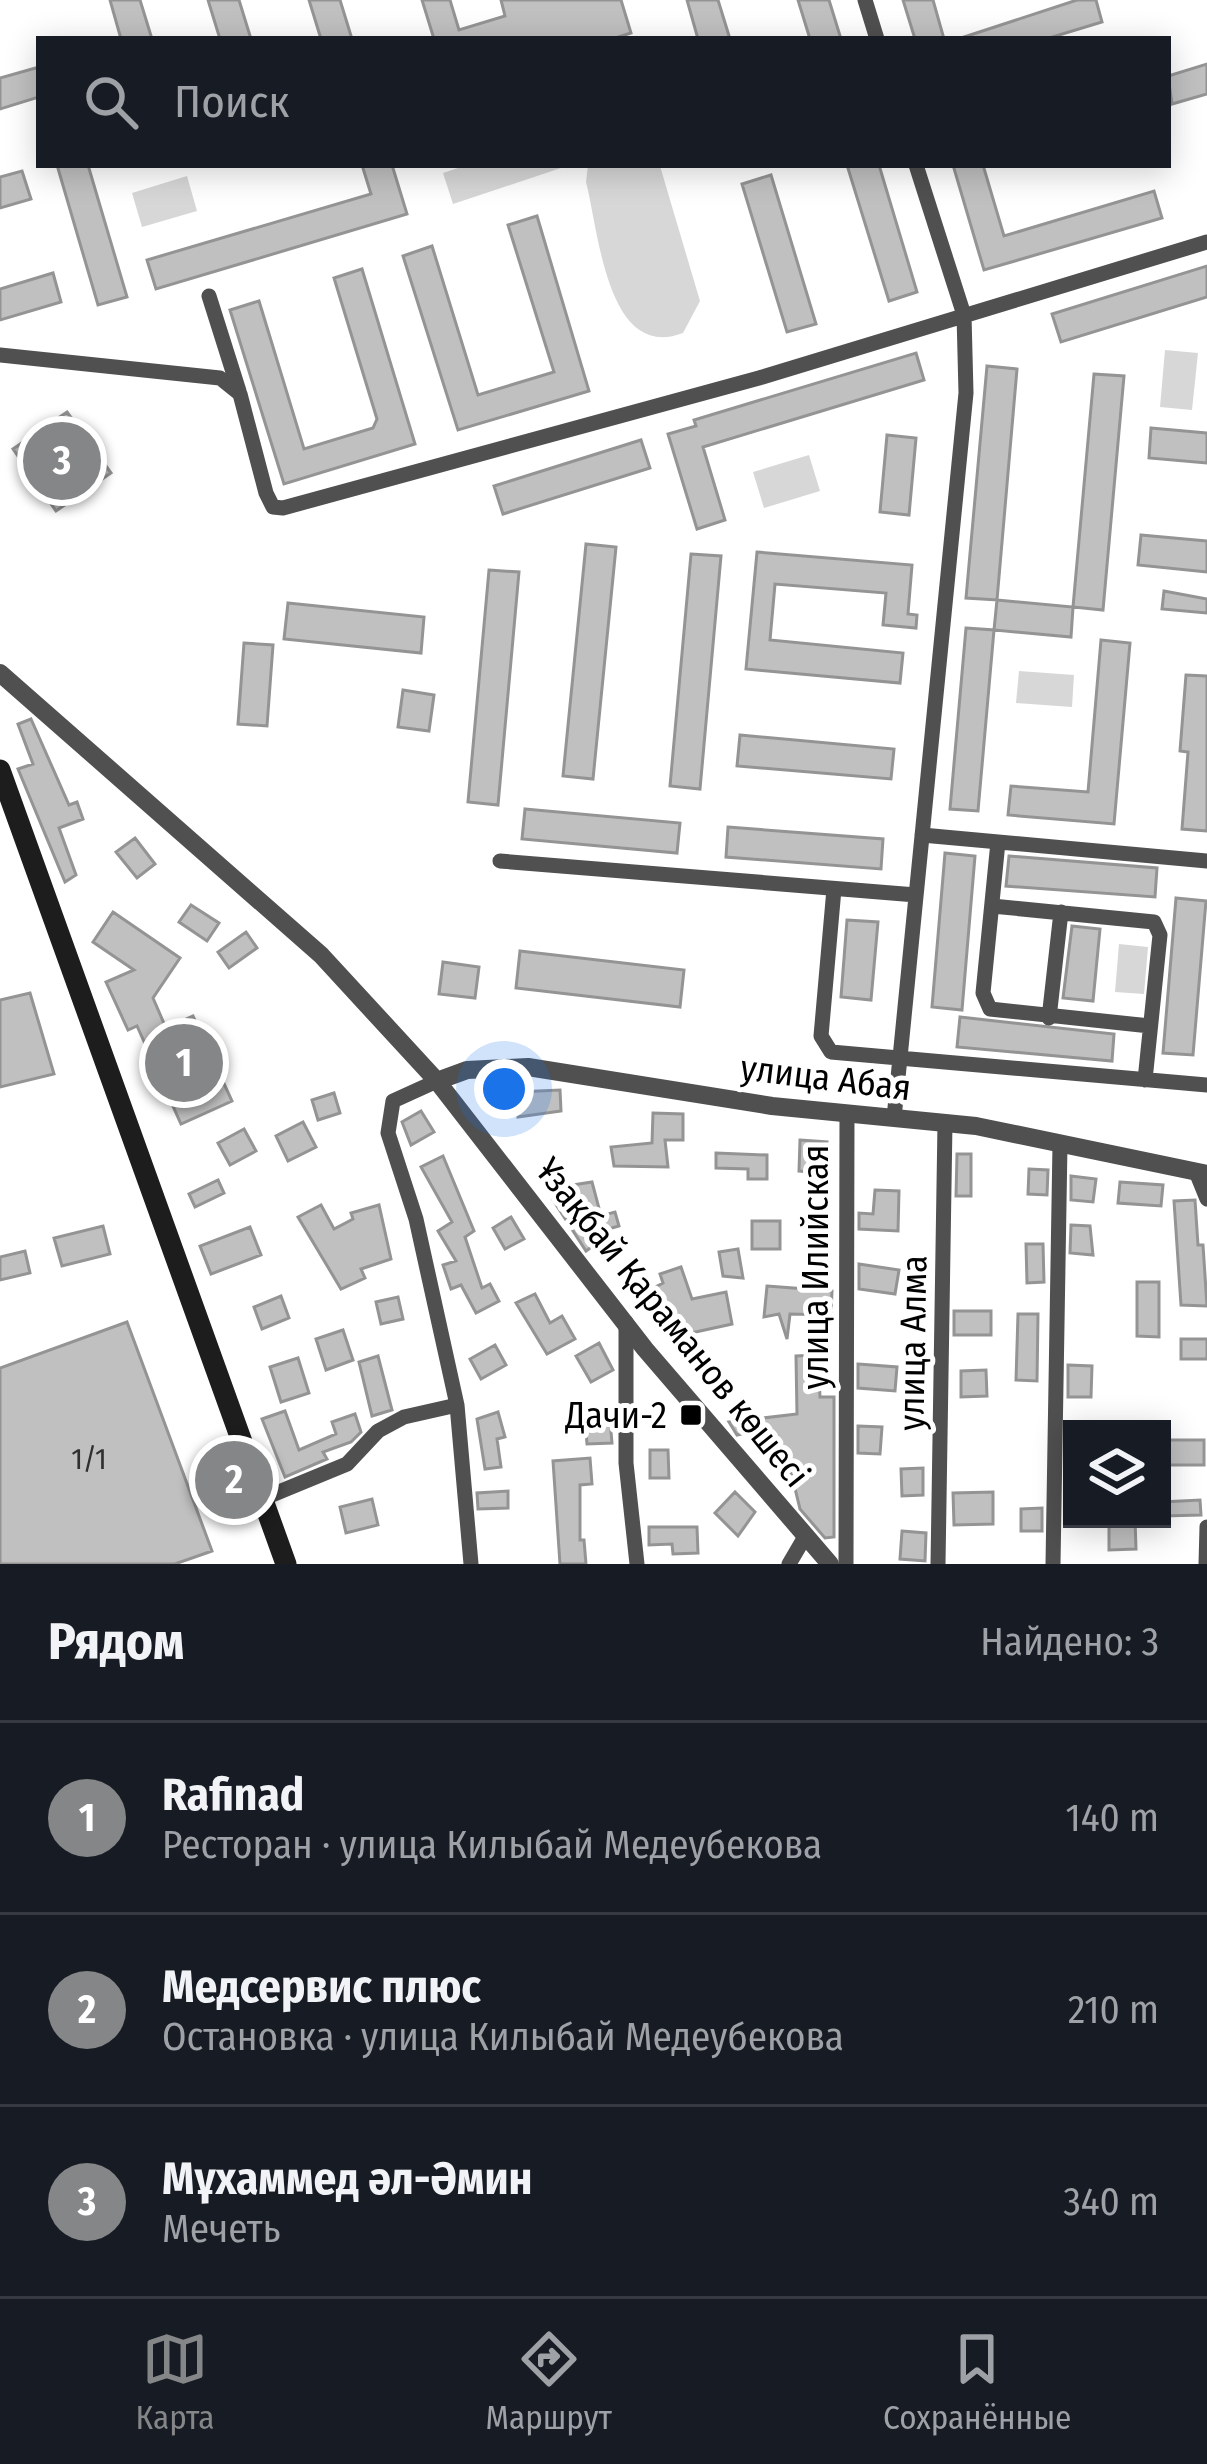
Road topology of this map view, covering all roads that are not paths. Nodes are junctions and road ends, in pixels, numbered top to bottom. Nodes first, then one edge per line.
1 (865, 0) edge
2 (876, 36) edge
3 (917, 168) edge
4 (1207, 242) edge
5 (209, 296) dead end
6 (964, 315) junction
7 (0, 355) edge
8 (240, 394) junction
9 (0, 673) edge
10 (0, 770) edge
11 (922, 835) junction
12 (998, 842) junction
13 (500, 861) dead end
14 (1207, 861) edge
15 (834, 889) junction
16 (916, 895) junction
17 (992, 906) junction
18 (1060, 911) junction
19 (1049, 1018) junction
20 (1150, 1026) junction
21 (900, 1058) junction
22 (1145, 1080) junction
23 (436, 1082) junction
24 (1207, 1085) edge
25 (847, 1114) junction
26 (894, 1118) junction
27 (945, 1124) junction
28 (1060, 1144) junction
29 (1201, 1173) edge
30 (1207, 1199) edge
31 (626, 1322) junction
32 (458, 1405) junction
33 (262, 1499) junction
34 (1207, 1527) edge
35 (806, 1535) junction
36 (286, 1564) edge
37 (471, 1564) edge
38 (637, 1564) edge
39 (789, 1564) edge
40 (830, 1564) edge
41 (846, 1564) edge
42 (938, 1564) edge
43 (1053, 1564) edge
44 (1206, 1564) edge

1 - 2 street
3 - 6 street
4 - 6 street
5 - 8 street
6 - 8 street
6 - 11 street
7 - 8 street
9 - 23 street, Ұзақбай Қараманов көшесі
10 - 33 main road
11 - 12 street
11 - 16 street
12 - 14 street
12 - 17 street
13 - 15 street
15 - 16 street
15 - 21 street
16 - 21 street
17 - 18 street
17 - 19 street
18 - 19 street
18 - 20 street
19 - 20 street
20 - 22 street
21 - 22 street
21 - 26 street
22 - 24 street
23 - 25 street, улица Абая
23 - 31 street, Ұзақбай Қараманов көшесі
23 - 32 street
25 - 26 street, улица Абая
25 - 41 street, улица Илийская
26 - 27 street, улица Абая
27 - 28 street, улица Абая
27 - 42 street, улица Алма
28 - 29 street, улица Абая
28 - 43 street
29 - 30 street
31 - 35 street, Ұзақбай Қараманов көшесі
31 - 38 street
32 - 33 street
32 - 37 street
33 - 36 main road
34 - 44 street
35 - 39 street
35 - 40 street, Ұзақбай Қараманов көшесі

